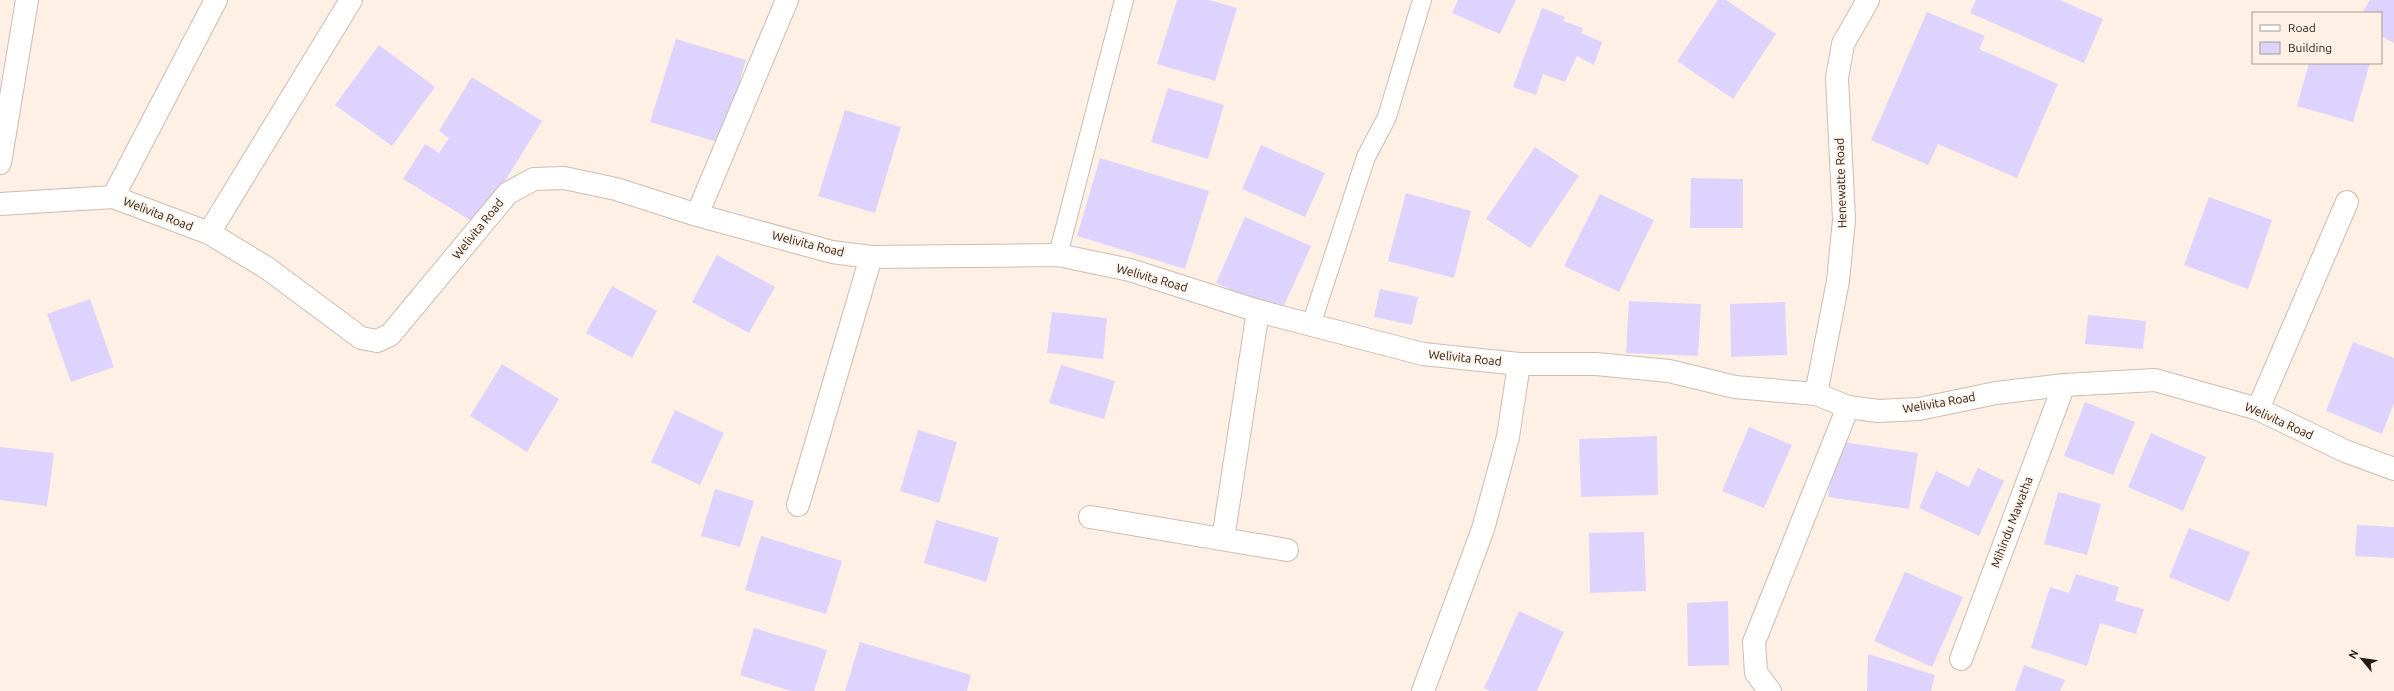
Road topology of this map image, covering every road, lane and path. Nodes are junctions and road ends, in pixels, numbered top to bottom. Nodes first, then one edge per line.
1 (27, 0) edge
2 (216, 0) edge
3 (351, 0) edge
4 (787, 0) edge
5 (1124, 0) edge
6 (1422, 0) edge
7 (1868, 0) edge
8 (0, 163) edge
9 (113, 197) junction
10 (2347, 202) dead end
11 (0, 204) edge
12 (697, 215) junction
13 (209, 233) junction
14 (1058, 255) junction
15 (872, 257) junction
16 (1258, 311) junction
17 (1311, 325) junction
18 (1519, 364) junction
19 (2064, 385) junction
20 (1816, 394) junction
21 (1848, 407) junction
22 (2258, 409) junction
23 (2394, 469) edge
24 (798, 505) dead end
25 (1090, 517) dead end
26 (1223, 539) junction
27 (1287, 550) dead end
28 (1961, 659) dead end
29 (1423, 691) edge
30 (1770, 691) edge

1 - 8 street
2 - 9 street
3 - 13 street
4 - 12 street
5 - 14 lane
6 - 17 lane
7 - 20 street, Henewatte Road
9 - 11 street, Welivita Road
9 - 13 street, Welivita Road
10 - 22 street
12 - 13 street, Welivita Road
12 - 15 street, Welivita Road
14 - 15 street, Welivita Road
14 - 16 street, Welivita Road
15 - 24 street
16 - 17 street, Welivita Road
16 - 26 street
17 - 18 street, Welivita Road
18 - 20 street, Welivita Road
18 - 29 street
19 - 21 street, Welivita Road
19 - 22 street, Welivita Road
19 - 28 street, Mihindu Mawatha
20 - 21 street, Welivita Road
21 - 30 street
22 - 23 street, Welivita Road
25 - 26 street
26 - 27 street

